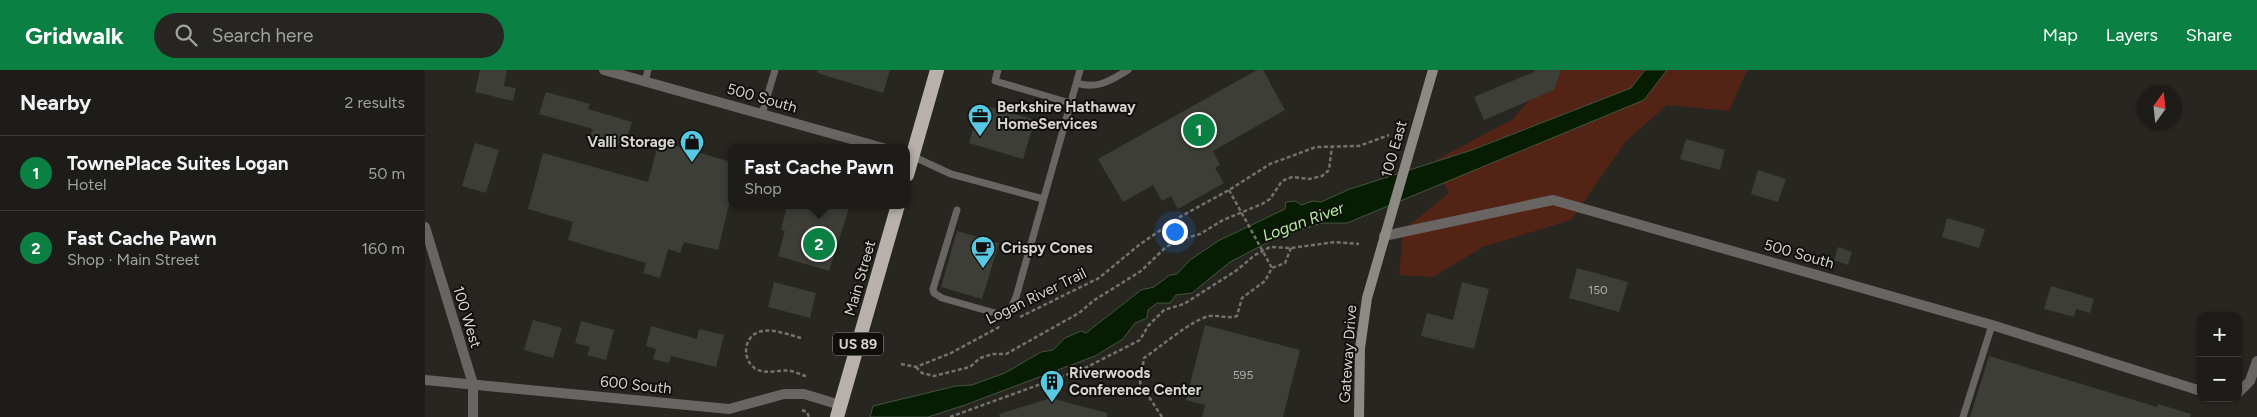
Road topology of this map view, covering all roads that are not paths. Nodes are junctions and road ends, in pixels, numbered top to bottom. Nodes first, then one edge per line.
1 (604, 70) edge
2 (648, 70) edge
3 (775, 70) edge
4 (937, 70) edge
5 (998, 70) edge
6 (1081, 70) edge
7 (1128, 70) edge
8 (1433, 70) edge
9 (645, 81) junction
10 (1077, 83) junction
11 (1070, 103) junction
12 (762, 114) junction
13 (869, 144) edge
14 (910, 152) edge
15 (910, 155) edge
16 (1043, 199) junction
17 (896, 209) edge
18 (957, 210) dead end
19 (425, 227) edge
20 (1384, 236) junction
21 (1992, 324) junction
22 (2257, 361) edge
23 (425, 380) edge
24 (473, 384) junction
25 (2242, 389) edge
26 (2197, 390) edge
27 (839, 411) edge
28 (473, 417) edge
29 (1359, 417) edge
30 (1963, 417) edge

1 - 9 street, 500 South
2 - 9 lane
3 - 12 lane
4 - 14 highway
5 - 11 lane
6 - 10 lane
7 - 10 lane
8 - 20 main road, 100 East
9 - 12 street, 500 South
10 - 11 lane
11 - 16 lane
12 - 13 street, 500 South
15 - 16 lane
16 - 18 lane
17 - 27 highway, Main Street / US 89
19 - 24 street, 100 West
20 - 21 street, 500 South
20 - 29 main road, Gateway Drive
21 - 26 street, 500 South
21 - 30 lane
22 - 25 street
23 - 24 street, 600 South
24 - 27 street, 600 South
24 - 28 street, 100 West

